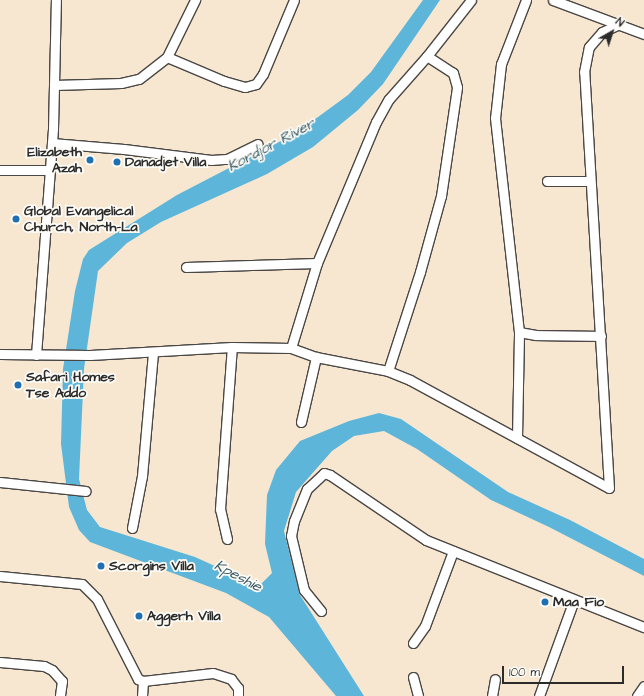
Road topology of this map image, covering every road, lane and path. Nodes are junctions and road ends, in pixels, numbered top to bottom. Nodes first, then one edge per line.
1 (56, 0) edge
2 (195, 0) edge
3 (294, 0) edge
4 (471, 0) edge
5 (526, 0) edge
6 (553, 0) edge
7 (617, 25) junction
8 (644, 34) edge
9 (427, 56) junction
10 (166, 57) junction
11 (54, 85) junction
12 (52, 143) junction
13 (258, 144) dead end
14 (0, 170) edge
15 (50, 170) junction
16 (547, 181) dead end
17 (590, 181) junction
18 (317, 263) junction
19 (186, 267) dead end
20 (520, 332) junction
21 (601, 336) junction
22 (232, 347) junction
23 (291, 348) junction
24 (153, 353) junction
25 (0, 354) edge
26 (36, 355) junction
27 (316, 357) junction
28 (388, 371) junction
29 (301, 422) dead end
30 (517, 438) junction
31 (0, 482) edge
32 (86, 491) dead end
33 (132, 528) dead end
34 (227, 539) dead end
35 (453, 551) junction
36 (0, 576) edge
37 (574, 600) junction
38 (321, 611) dead end
39 (644, 627) edge
40 (414, 643) dead end
41 (0, 662) edge
42 (413, 677) dead end
43 (496, 679) dead end
44 (144, 681) junction
45 (644, 686) edge
46 (60, 696) edge
47 (142, 696) edge
48 (238, 696) edge
49 (418, 696) edge
50 (492, 696) edge
51 (539, 696) edge
52 (637, 696) edge

1 - 11 street
2 - 10 street
3 - 10 street
4 - 9 street
5 - 20 street
6 - 7 street
7 - 8 street
7 - 17 street
9 - 18 street
9 - 28 street
10 - 11 street
11 - 12 street
12 - 13 street
12 - 15 street
14 - 15 street
15 - 26 street
16 - 17 street
17 - 21 street
18 - 19 street
18 - 23 street
20 - 21 street
20 - 30 street
21 - 30 street
22 - 23 street
22 - 24 street
22 - 34 street
23 - 27 street
24 - 26 street
24 - 33 street
25 - 26 street
27 - 28 street
27 - 29 street
28 - 30 street
31 - 32 street
35 - 37 street
35 - 38 street
35 - 40 street
36 - 44 street
37 - 39 street
37 - 51 street
41 - 46 street
42 - 49 street
43 - 50 street
44 - 47 street
44 - 48 street
45 - 52 street

